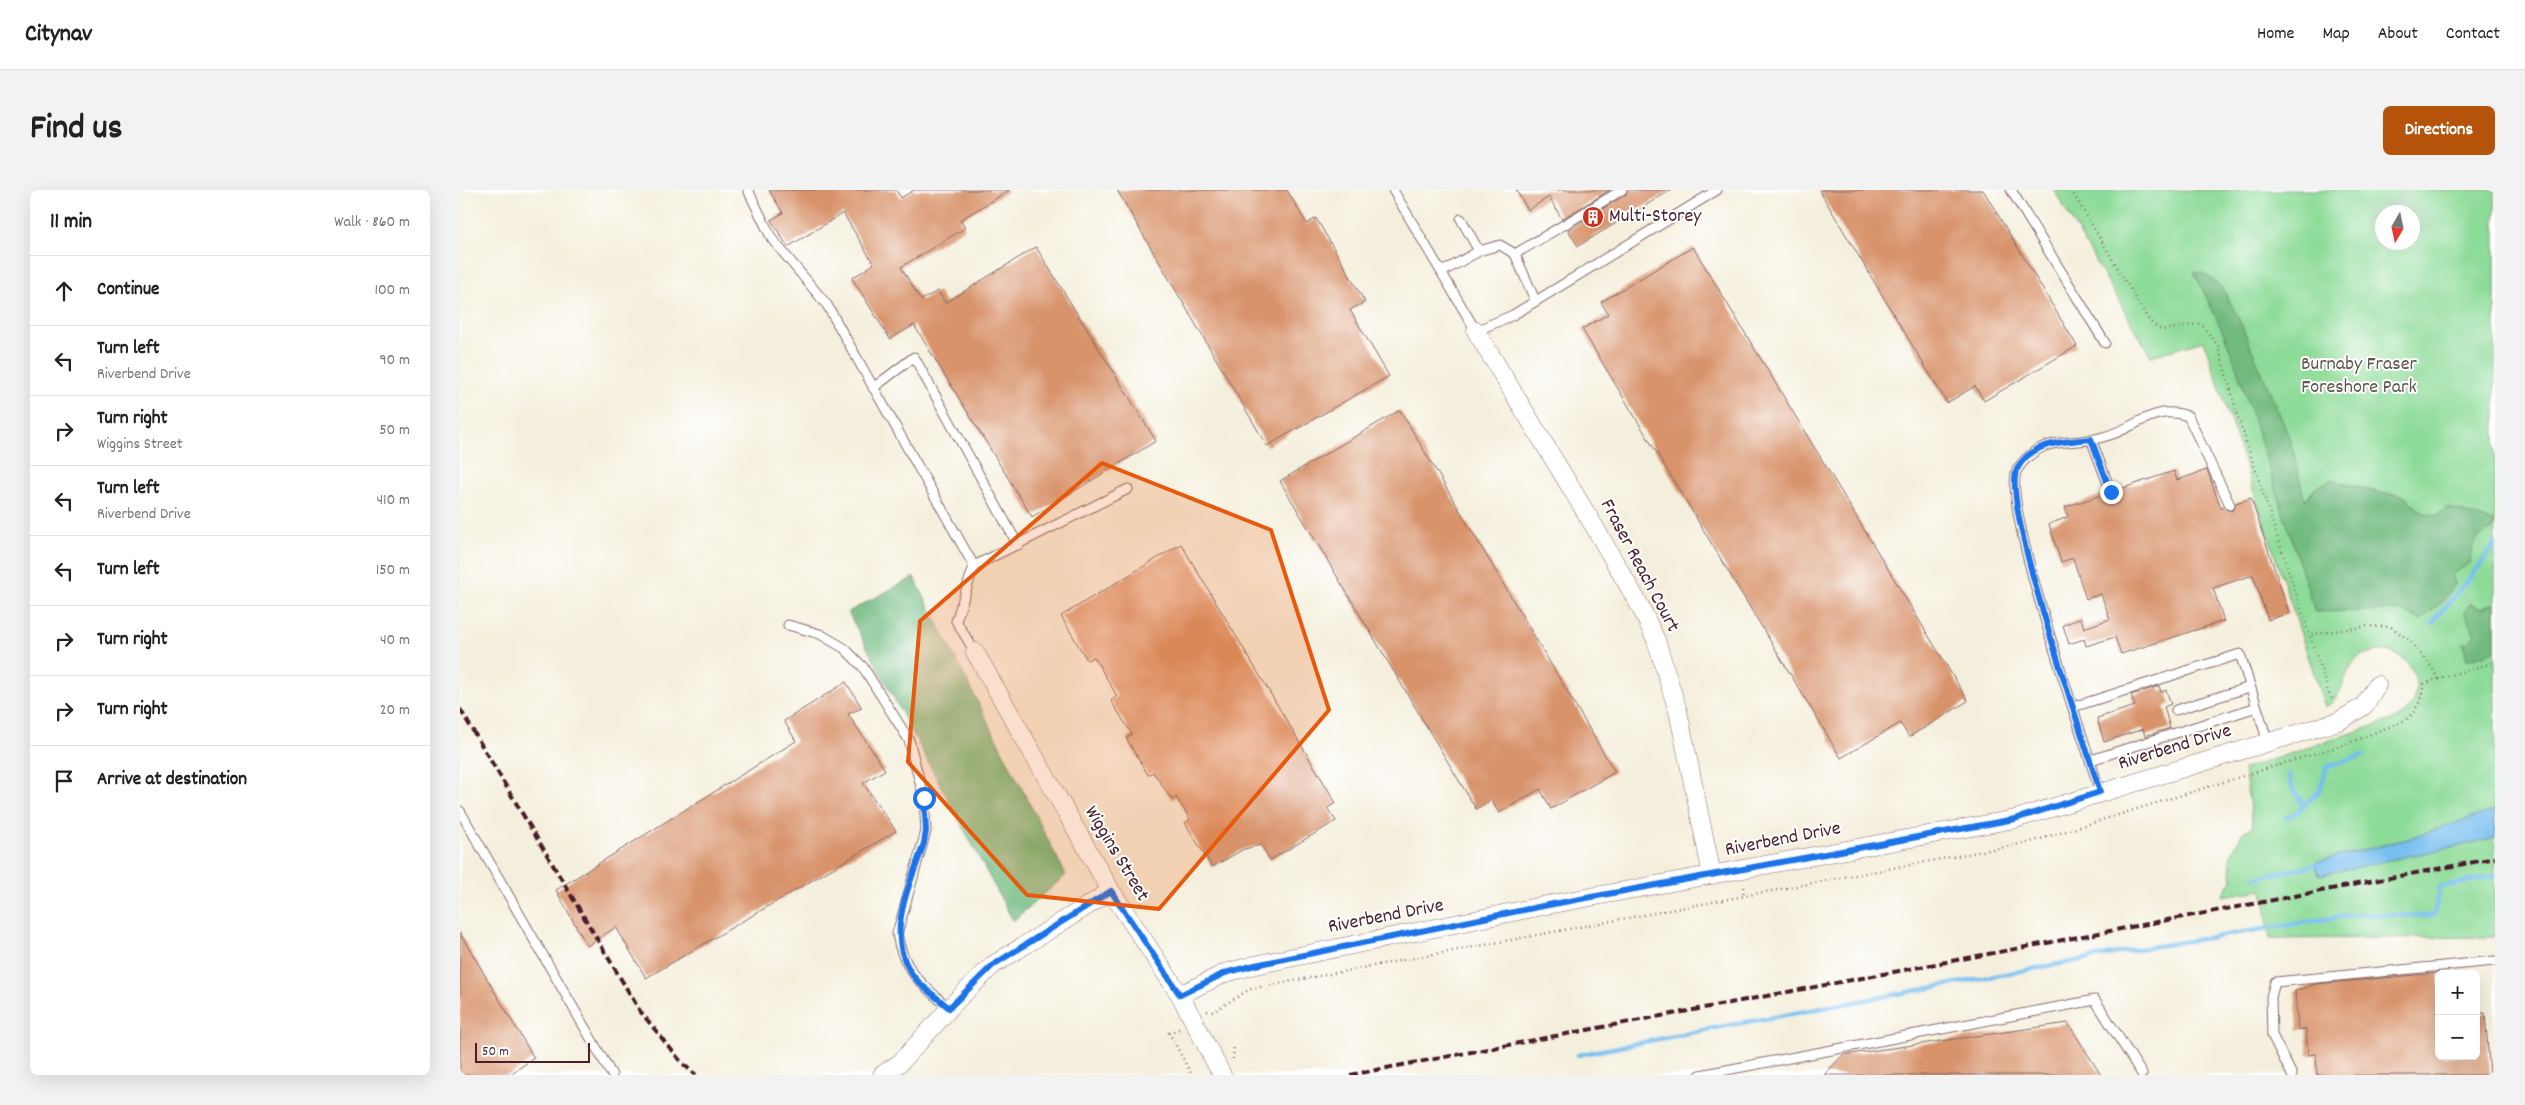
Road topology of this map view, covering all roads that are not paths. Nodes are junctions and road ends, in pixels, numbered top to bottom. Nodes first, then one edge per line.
1 (748, 190) edge
2 (1393, 190) edge
3 (1622, 190) edge
4 (1717, 190) edge
5 (2011, 190) edge
6 (1462, 219) dead end
7 (1480, 251) junction
8 (1514, 254) junction
9 (1442, 272) junction
10 (1535, 300) junction
11 (1476, 331) junction
12 (2105, 343) dead end
13 (874, 388) junction
14 (2091, 439) junction
15 (1128, 489) dead end
16 (2111, 492) dead end
17 (2230, 505) dead end
18 (1018, 545) junction
19 (974, 566) junction
20 (788, 625) dead end
21 (975, 652) joint
22 (2377, 685) dead end
23 (2250, 687) junction
24 (2073, 707) junction
25 (2257, 707) junction
26 (2176, 710) dead end
27 (2268, 742) junction
28 (2091, 760) junction
29 (2100, 792) junction
30 (460, 811) edge
31 (1712, 875) junction
32 (1111, 891) junction
33 (2495, 961) edge
34 (1180, 995) junction
35 (949, 1008) junction
36 (2142, 1074) edge
37 (612, 1075) edge
38 (882, 1075) edge
39 (1222, 1075) edge
40 (1700, 1075) edge
41 (2292, 1075) edge

1 - 13 lane
2 - 9 lane
3 - 8 lane
4 - 10 lane
5 - 12 lane
6 - 7 lane
7 - 8 lane
7 - 9 lane
8 - 10 lane
9 - 11 lane
10 - 11 lane
11 - 31 street, Fraser Reach Court
13 - 18 lane
13 - 19 lane
14 - 16 lane
14 - 17 lane
14 - 24 lane
15 - 18 lane
18 - 19 lane
19 - 21 lane
20 - 35 lane
21 - 32 street, Wiggins Street
22 - 27 street, Riverbend Drive
23 - 24 lane
23 - 25 lane
23 - 26 lane
24 - 28 lane
25 - 27 lane
25 - 28 lane
27 - 29 street, Riverbend Drive
28 - 29 lane
29 - 31 street, Riverbend Drive
30 - 37 lane
31 - 34 street, Riverbend Drive
32 - 34 street, Wiggins Street
32 - 35 street
33 - 41 lane
34 - 39 street, Wiggins Street
35 - 38 street
36 - 40 lane

